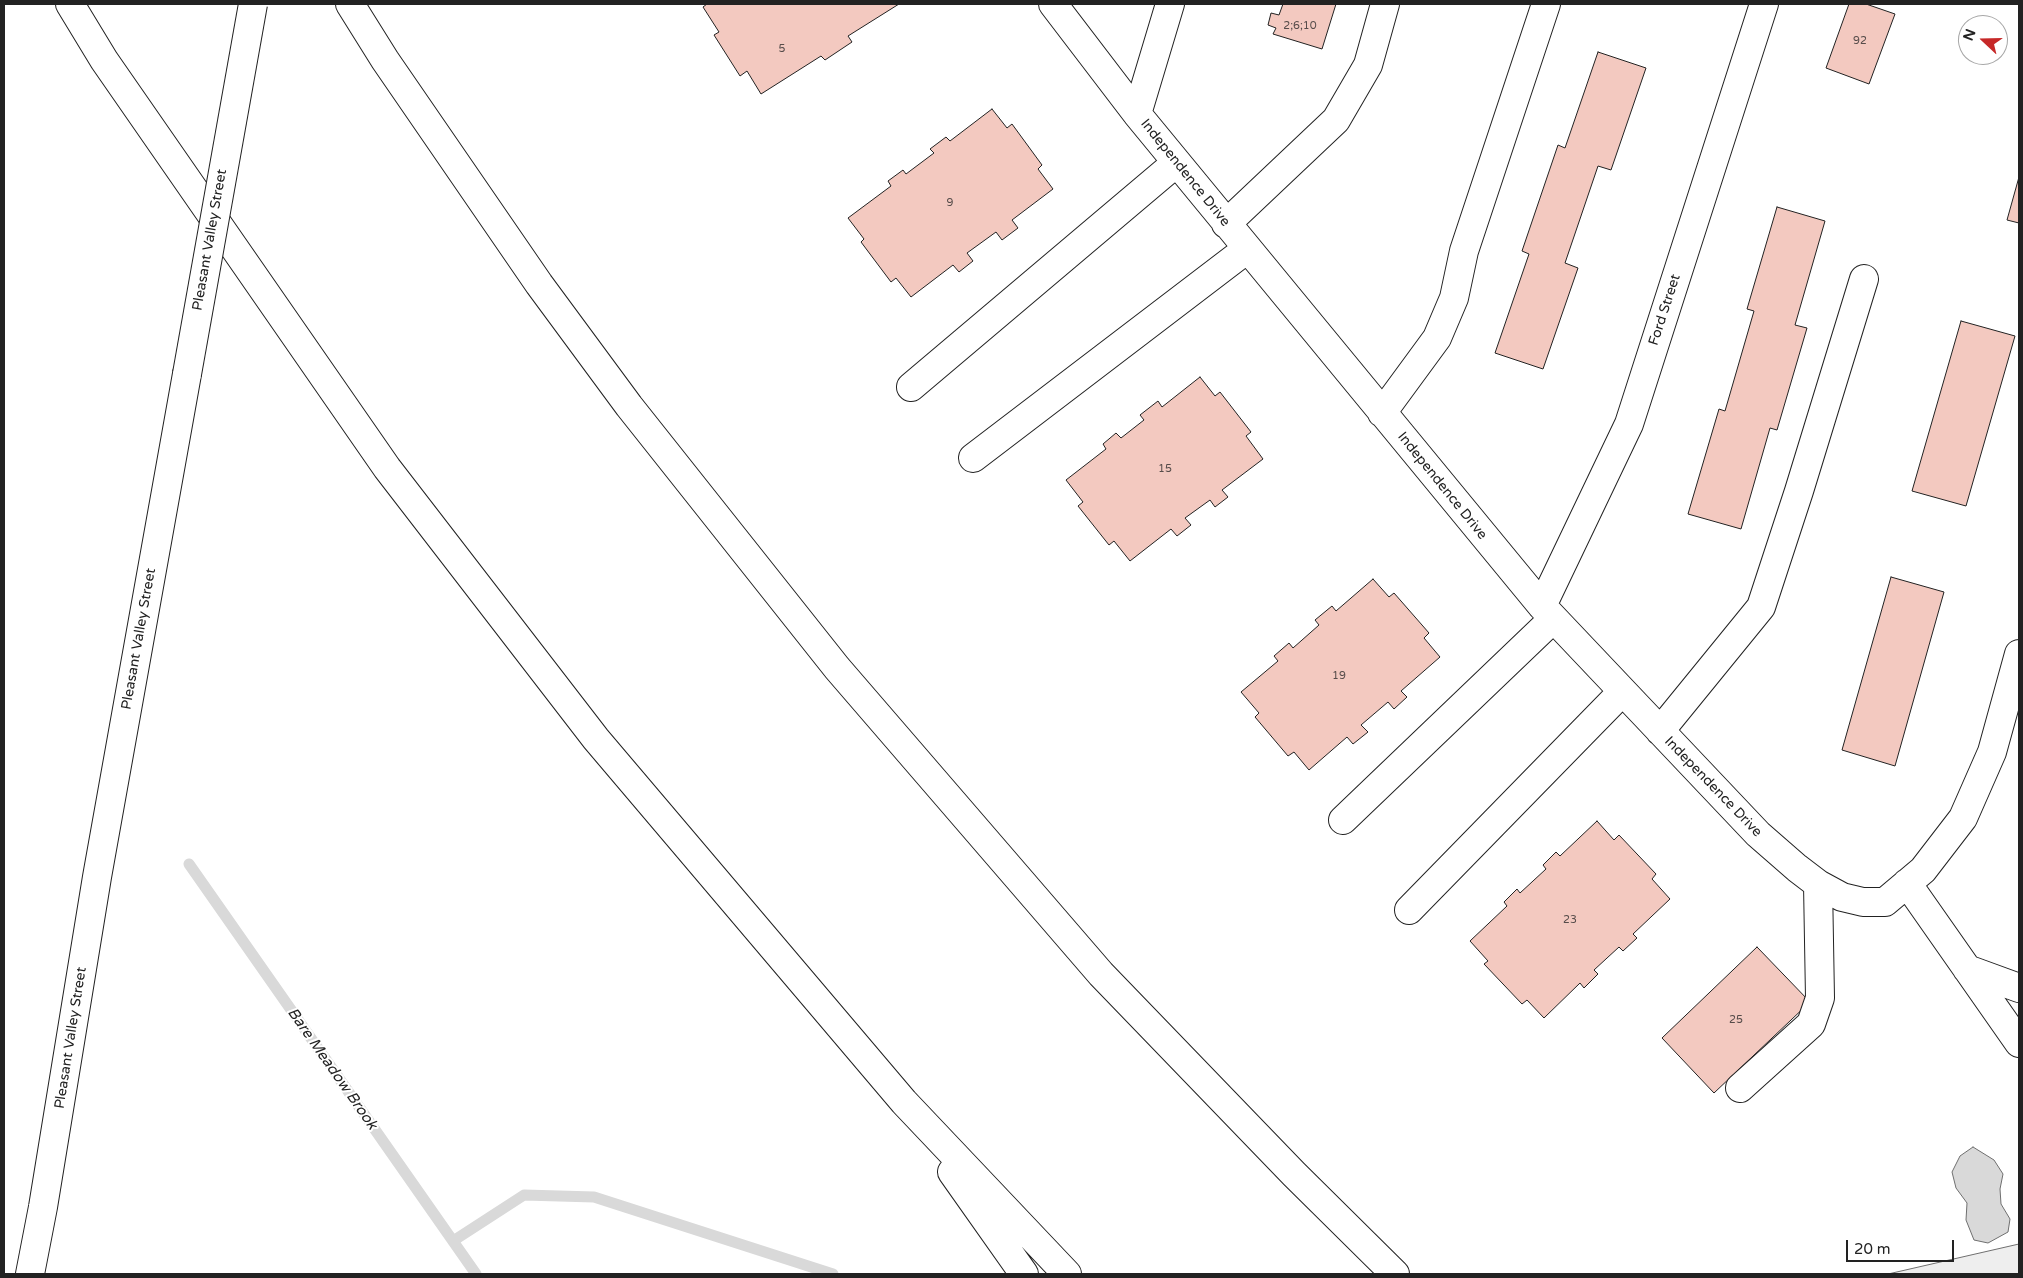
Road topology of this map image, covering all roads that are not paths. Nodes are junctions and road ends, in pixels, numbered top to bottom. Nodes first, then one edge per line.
1 (70, 4) edge
2 (253, 4) edge
3 (350, 4) edge
4 (1053, 4) edge
5 (1170, 4) edge
6 (1385, 4) edge
7 (1546, 4) edge
8 (1764, 4) edge
9 (1136, 114) junction
10 (1176, 162) junction
11 (1226, 224) junction
12 (1247, 249) junction
13 (1864, 279) dead end
14 (911, 387) dead end
15 (1382, 413) junction
16 (974, 458) dead end
17 (1547, 613) junction
18 (2019, 654) edge
19 (1622, 692) junction
20 (1660, 731) junction
21 (1344, 820) dead end
22 (1908, 883) junction
23 (1818, 884) junction
24 (1408, 910) dead end
25 (1967, 968) junction
26 (2019, 988) edge
27 (2019, 1043) edge
28 (1740, 1088) dead end
29 (904, 1102) junction
30 (30, 1274) edge
31 (1024, 1274) edge
32 (1067, 1274) edge
33 (1395, 1274) edge

1 - 29 main road
2 - 30 main road, Pleasant Valley Street, bridge
3 - 33 main road
4 - 9 main road, Independence Drive
5 - 9 main road
6 - 11 main road
7 - 15 main road
8 - 17 main road, Ford Street
9 - 10 main road, Independence Drive
10 - 11 main road, Independence Drive
10 - 14 main road
11 - 12 main road, Independence Drive
12 - 15 main road, Independence Drive
12 - 16 main road
13 - 20 main road
15 - 17 main road, Independence Drive
17 - 19 main road, Independence Drive
17 - 21 main road
18 - 22 main road
19 - 20 main road, Independence Drive
19 - 24 main road
20 - 23 main road, Independence Drive
22 - 23 main road, Independence Drive
22 - 25 main road
23 - 28 main road
25 - 26 main road
25 - 27 main road
29 - 31 main road
29 - 32 main road

